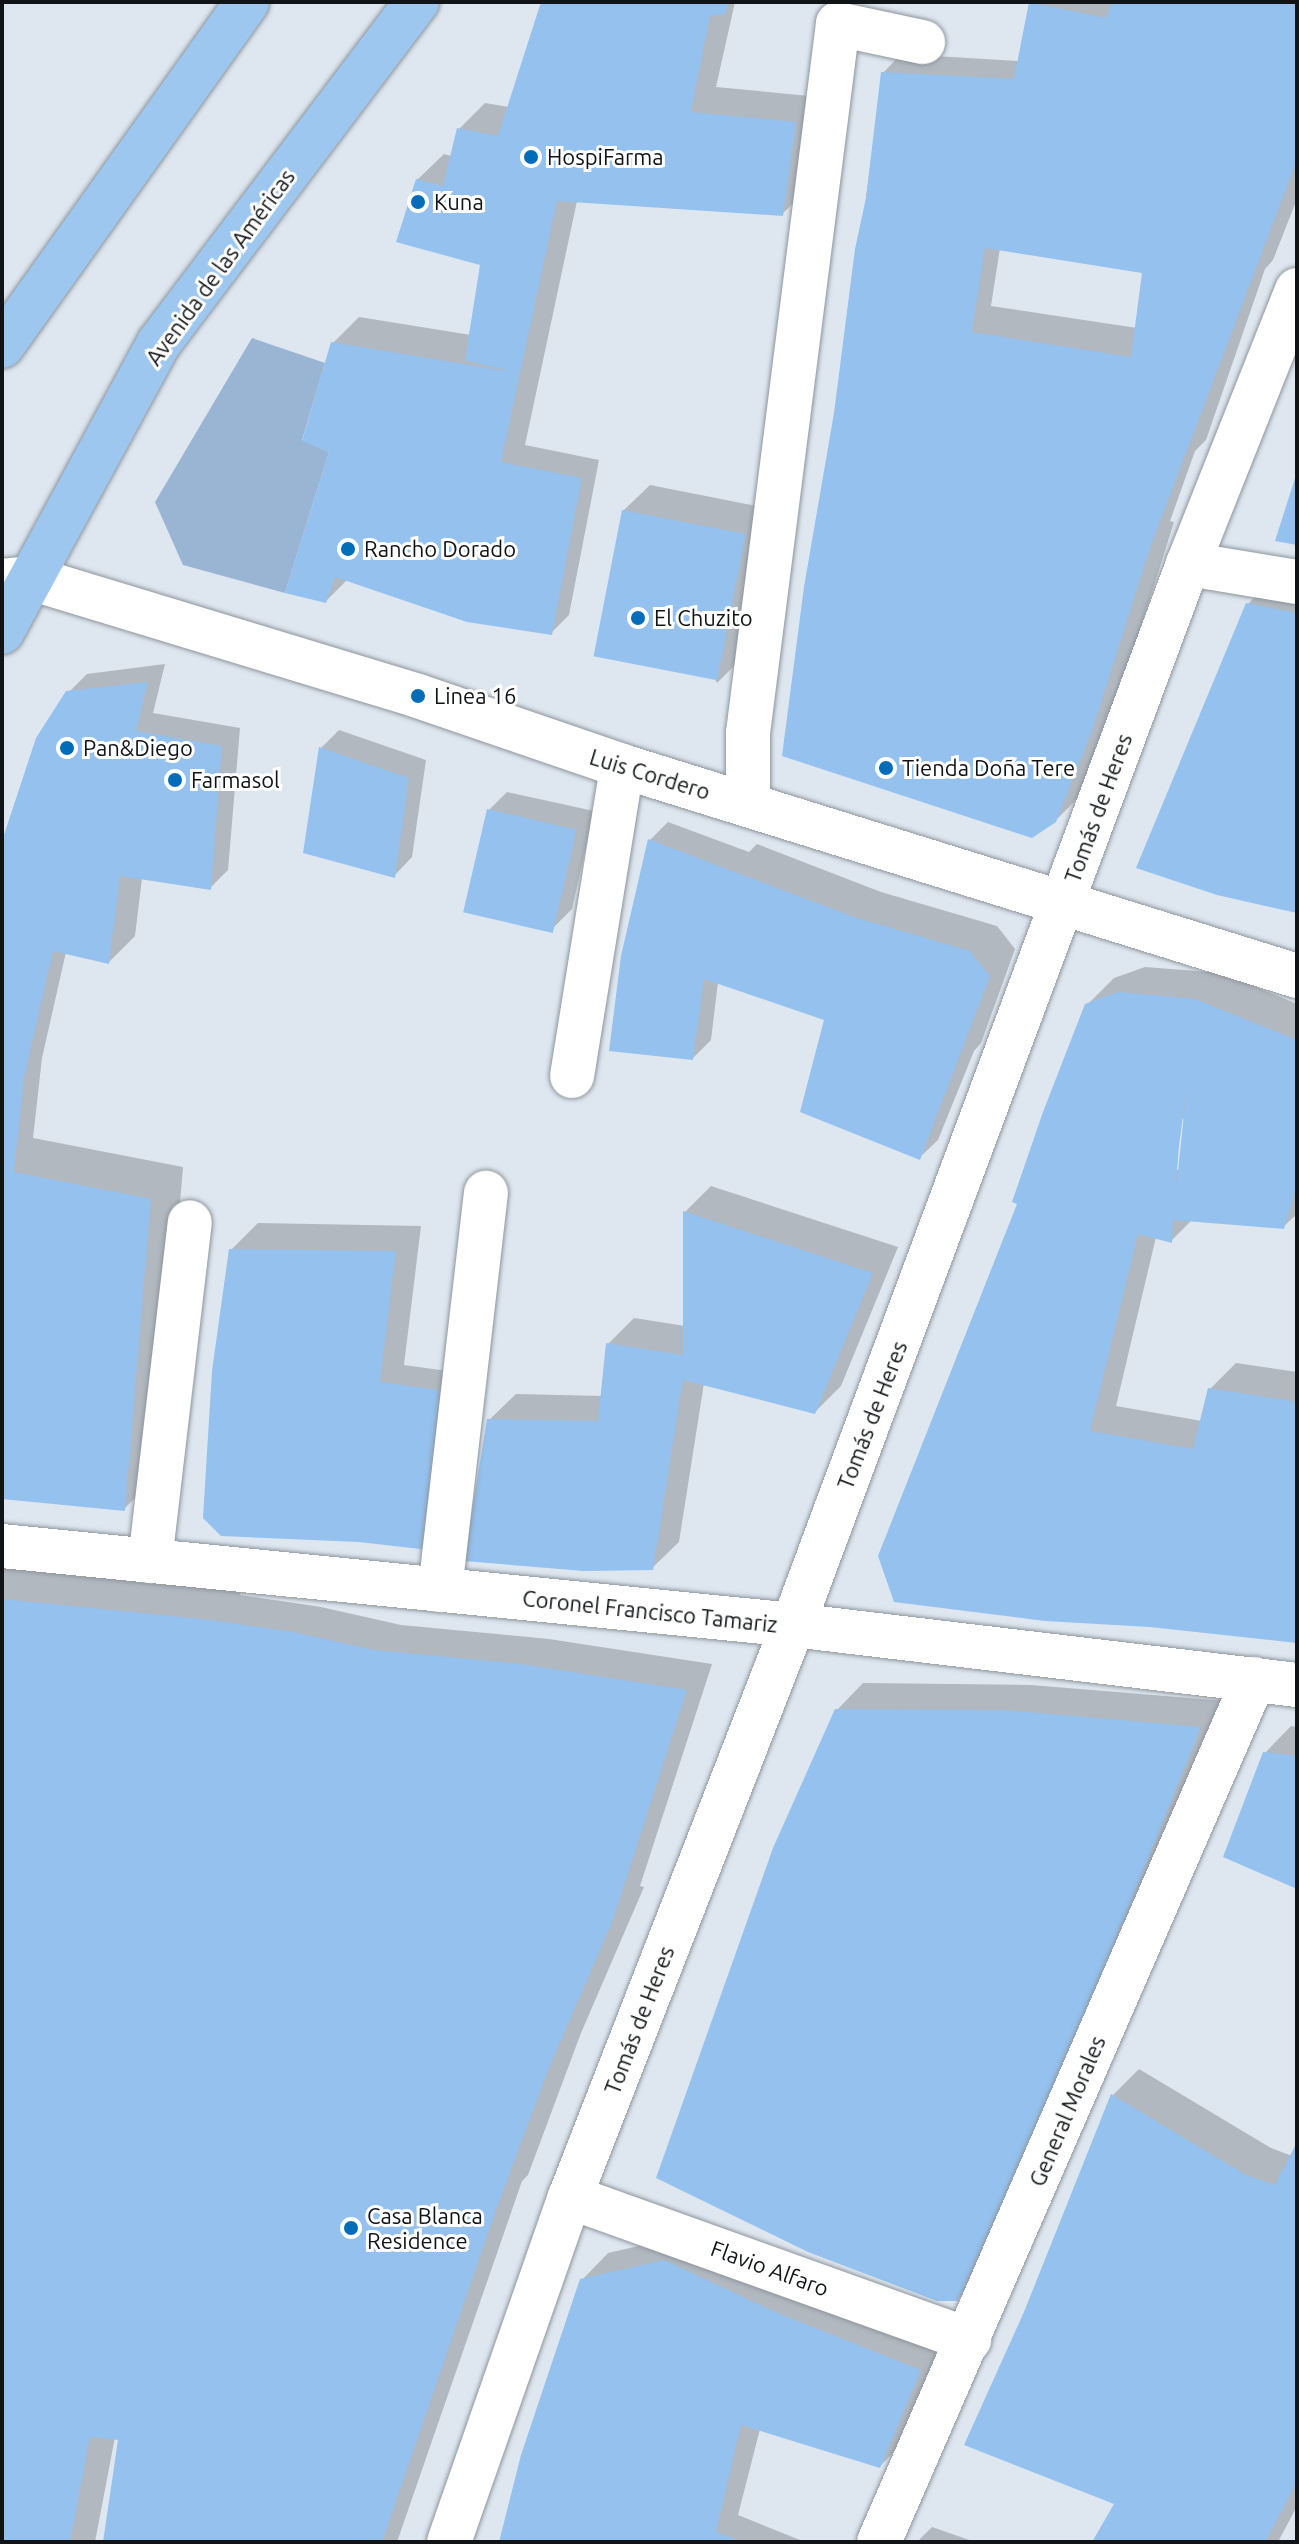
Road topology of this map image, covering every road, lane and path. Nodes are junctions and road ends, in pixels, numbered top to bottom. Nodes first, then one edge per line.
1 (247, 2) edge
2 (417, 2) edge
3 (923, 42) dead end
4 (1297, 290) edge
5 (2, 346) edge
6 (1188, 564) junction
7 (16, 580) edge
8 (1297, 582) edge
9 (2, 632) edge
10 (622, 766) junction
11 (748, 804) junction
12 (1062, 906) junction
13 (1297, 976) edge
14 (572, 1076) dead end
15 (486, 1193) dead end
16 (190, 1222) dead end
17 (2, 1546) edge
18 (150, 1561) junction
19 (440, 1590) junction
20 (793, 1625) junction
21 (1254, 1679) junction
22 (1297, 1685) edge
23 (570, 2197) junction
24 (969, 2340) junction
25 (449, 2542) edge
26 (879, 2542) edge

1 - 5 main road
2 - 7 main road, Avenida de las Américas
3 - 11 street
4 - 6 street, Tomás de Heres
6 - 8 street
6 - 12 street, Tomás de Heres
7 - 9 main road, Avenida de las Américas
7 - 10 street, Luis Cordero
10 - 11 street, Luis Cordero
10 - 14 street
11 - 12 street, Luis Cordero
12 - 13 street, Luis Cordero
12 - 20 street, Tomás de Heres
15 - 19 street
16 - 18 street
17 - 18 street, Coronel Francisco Tamariz
18 - 19 street, Coronel Francisco Tamariz
19 - 20 street, Coronel Francisco Tamariz
20 - 21 street, Coronel Francisco Tamariz
20 - 23 street, Tomás de Heres
21 - 22 street, Coronel Francisco Tamariz
21 - 24 street, General Morales
23 - 24 street, Flavio Alfaro
23 - 25 street, Tomás de Heres
24 - 26 street, General Morales

